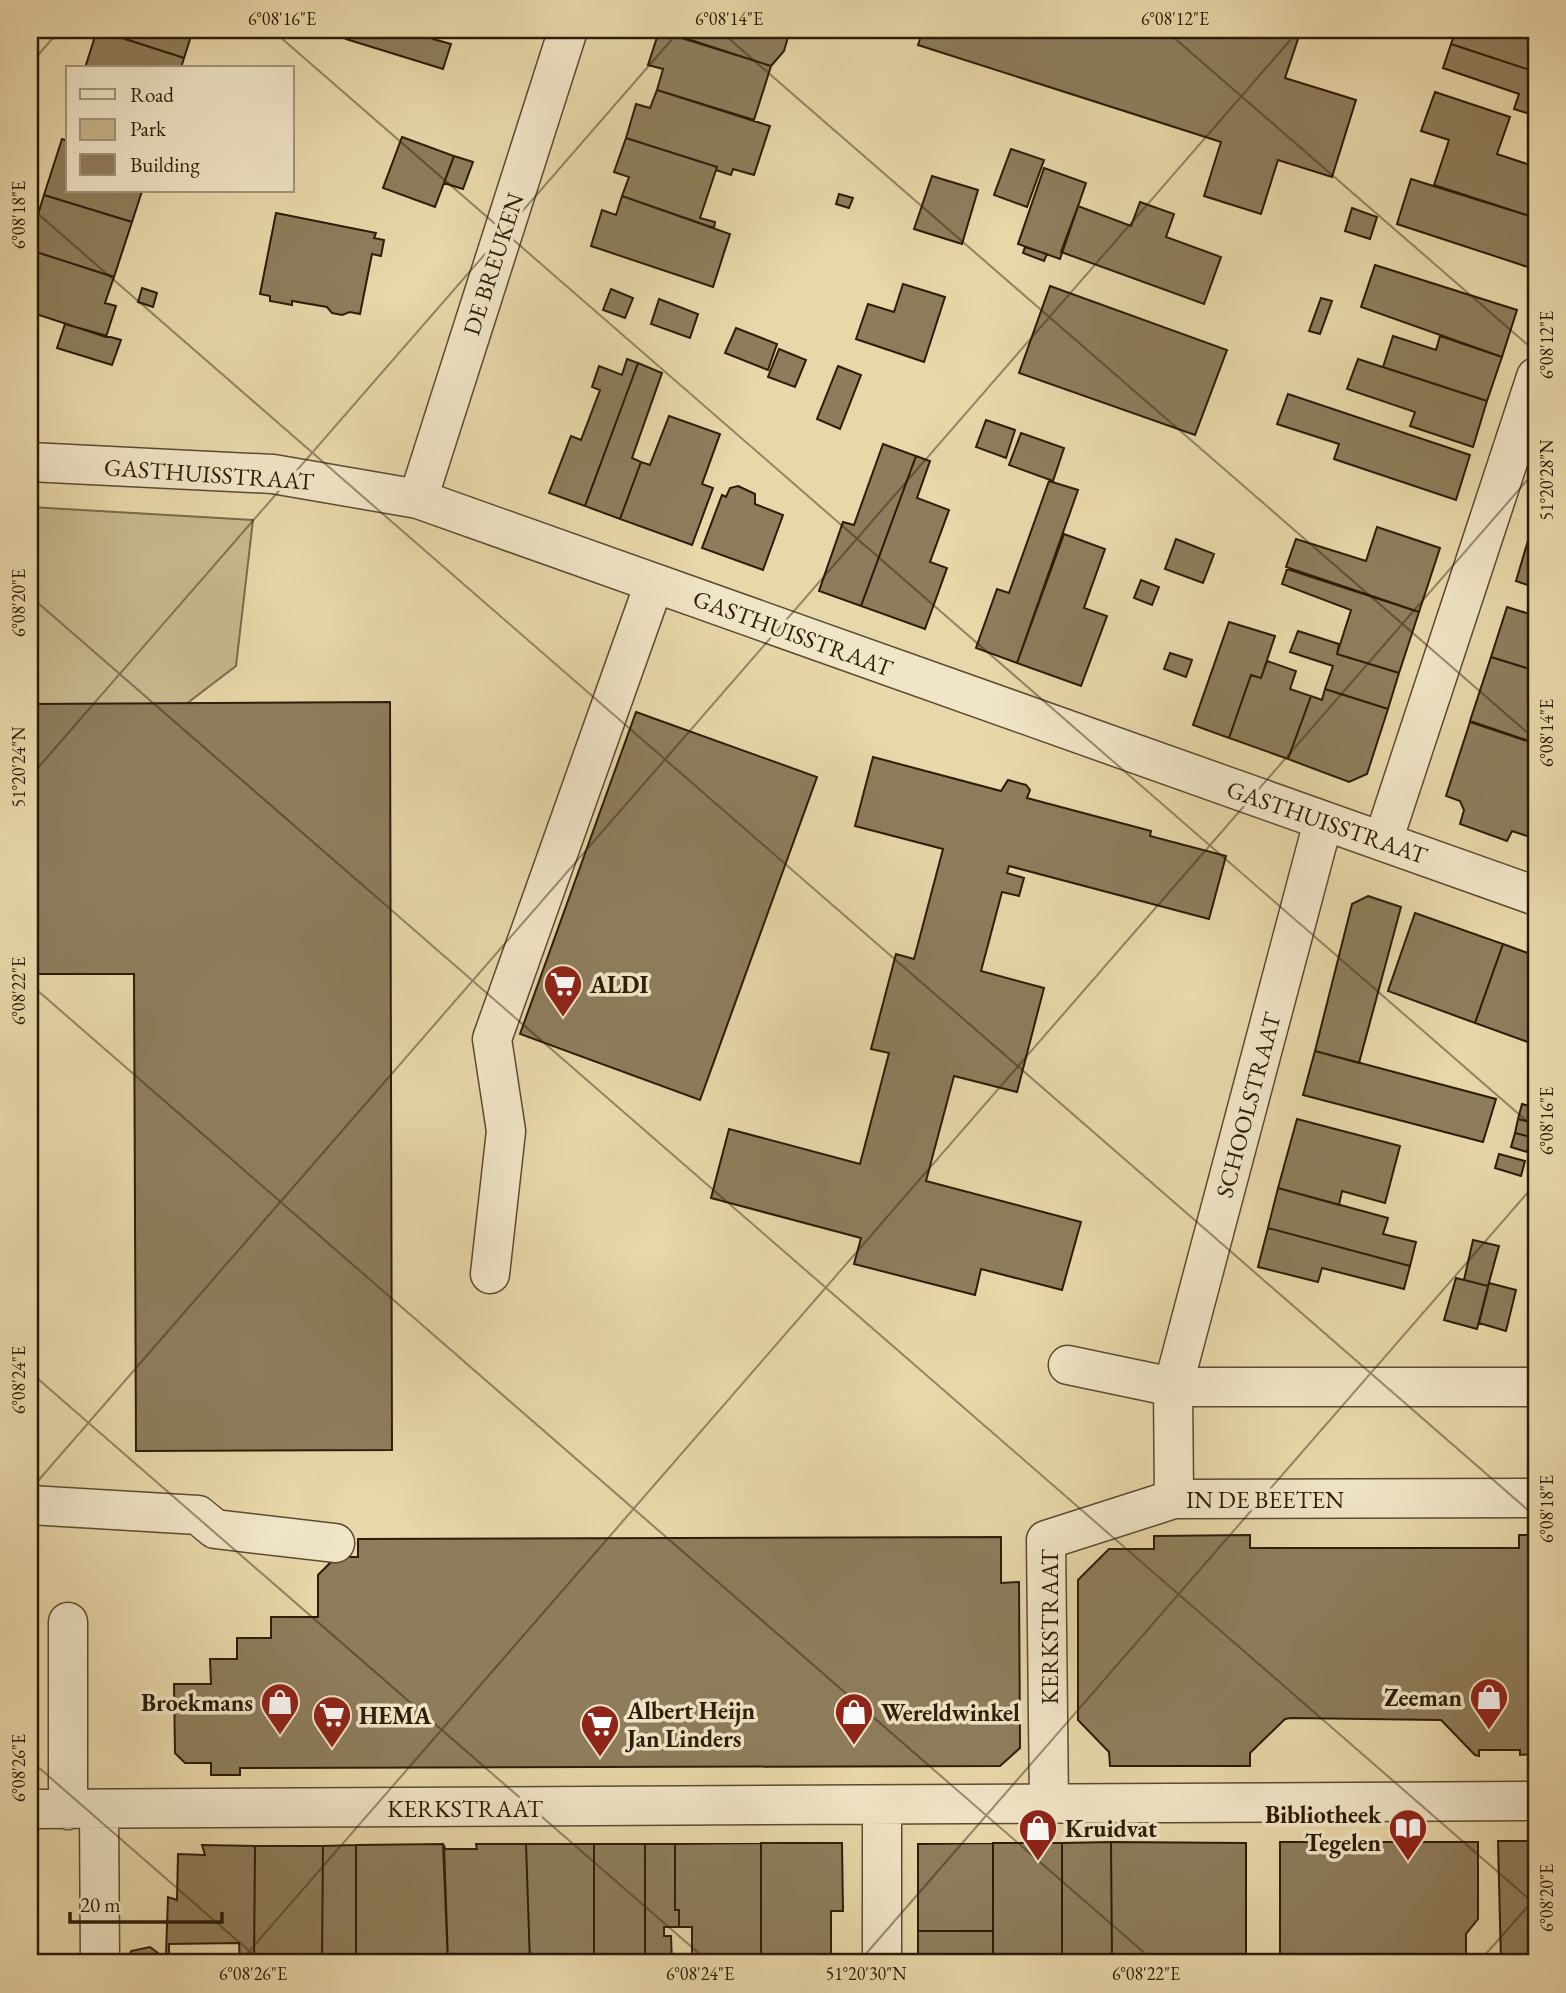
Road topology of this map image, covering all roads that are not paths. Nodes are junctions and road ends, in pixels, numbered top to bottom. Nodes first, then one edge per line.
1 (568, 30) edge
2 (1536, 377) edge
3 (30, 462) edge
4 (418, 499) junction
5 (654, 584) junction
6 (1323, 822) junction
7 (1383, 841) junction
8 (1536, 896) edge
9 (490, 1274) dead end
10 (1069, 1365) dead end
11 (1173, 1387) junction
12 (1536, 1387) edge
13 (1536, 1498) edge
14 (1174, 1499) junction
15 (30, 1505) edge
16 (335, 1543) dead end
17 (68, 1622) dead end
18 (1536, 1801) edge
19 (1049, 1804) junction
20 (882, 1805) junction
21 (30, 1809) edge
22 (84, 1810) junction
23 (100, 1963) edge
24 (882, 1963) edge

1 - 4 street, DE BREUKEN
2 - 7 street
3 - 4 street, GASTHUISSTRAAT
4 - 5 street, GASTHUISSTRAAT
5 - 6 street, GASTHUISSTRAAT
5 - 9 street
6 - 7 street, GASTHUISSTRAAT
6 - 11 street, SCHOOLSTRAAT
7 - 8 street, GASTHUISSTRAAT
10 - 11 street
11 - 12 street
11 - 14 street, IN DE BEETEN
13 - 14 street, IN DE BEETEN
14 - 19 street, KERKSTRAAT
15 - 16 street
17 - 22 street
18 - 19 street, KERKSTRAAT
19 - 20 street, KERKSTRAAT
20 - 22 street, KERKSTRAAT
20 - 24 street
21 - 22 street, KERKSTRAAT
22 - 23 street

